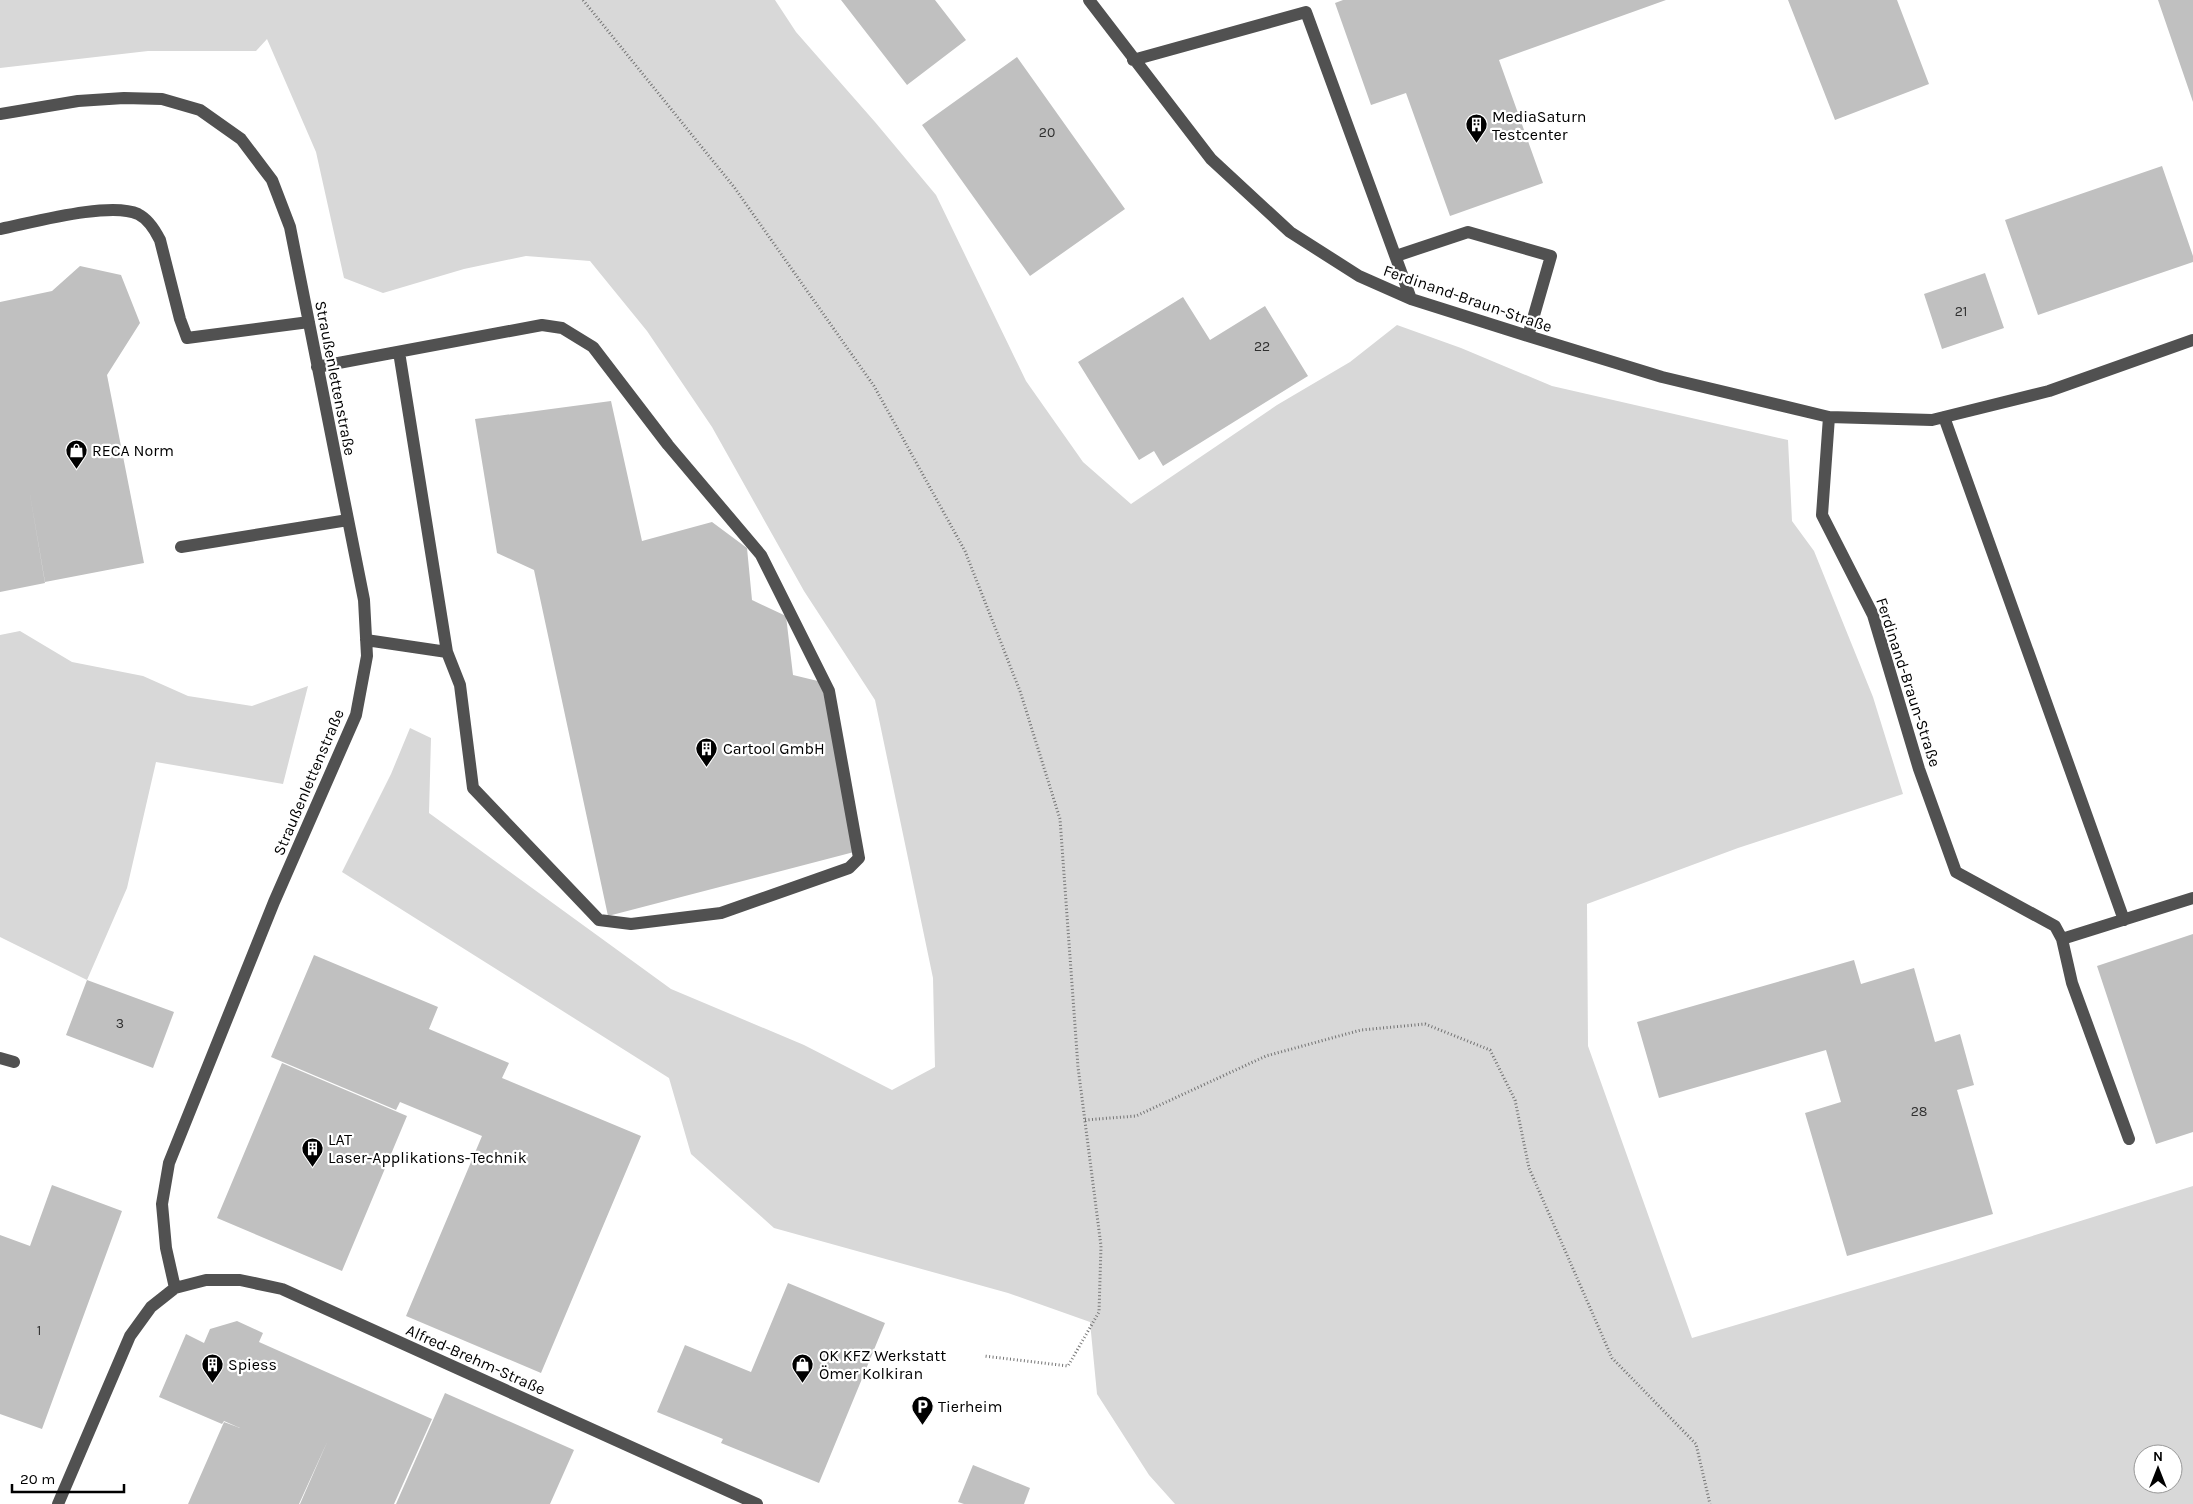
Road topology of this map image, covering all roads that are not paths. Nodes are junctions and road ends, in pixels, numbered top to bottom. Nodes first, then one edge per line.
1 (1089, 0) edge
2 (1133, 60) junction
3 (0, 114) edge
4 (0, 229) edge
5 (1396, 256) junction
6 (1411, 299) junction
7 (309, 322) junction
8 (1528, 336) junction
9 (2193, 340) edge
10 (399, 352) junction
11 (317, 367) junction
12 (1829, 417) junction
13 (1944, 417) junction
14 (348, 520) junction
15 (181, 547) dead end
16 (366, 640) junction
17 (447, 652) junction
18 (2193, 898) edge
19 (2124, 920) junction
20 (2062, 939) junction
21 (0, 1058) edge
22 (14, 1062) dead end
23 (2129, 1140) dead end
24 (175, 1288) junction
25 (58, 1504) edge
26 (757, 1504) edge

1 - 2 street, Ferdinand-Braun-Straße
2 - 5 street
2 - 6 street, Ferdinand-Braun-Straße
3 - 7 street, Straußenlettenstraße
4 - 7 street
5 - 6 street
5 - 8 street
6 - 8 street, Ferdinand-Braun-Straße
7 - 11 street, Straußenlettenstraße
8 - 12 street, Ferdinand-Braun-Straße
9 - 13 street, Ferdinand-Braun-Straße
10 - 11 street
10 - 17 street
10 - 17 street
11 - 14 street, Straußenlettenstraße
12 - 13 street, Ferdinand-Braun-Straße
12 - 20 street, Ferdinand-Braun-Straße
13 - 19 street
14 - 15 street
14 - 16 street, Straußenlettenstraße
16 - 17 street
16 - 24 street, Straußenlettenstraße
18 - 19 street
19 - 20 street
20 - 23 street
21 - 22 street
24 - 25 street
24 - 26 street, Alfred-Brehm-Straße

